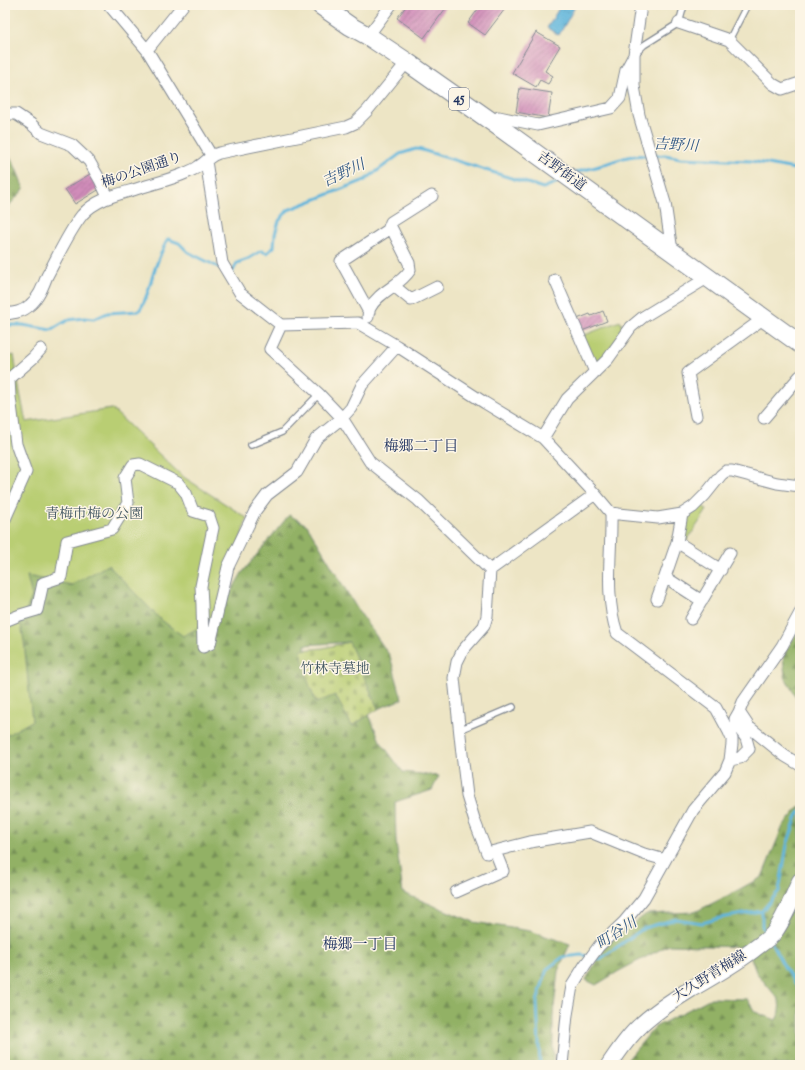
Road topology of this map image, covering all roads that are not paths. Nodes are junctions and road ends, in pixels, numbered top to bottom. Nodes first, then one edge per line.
1 (109, 5) edge
2 (183, 5) edge
3 (320, 5) edge
4 (391, 5) edge
5 (640, 5) edge
6 (684, 5) edge
7 (747, 5) edge
8 (679, 23) junction
9 (368, 36) junction
10 (729, 40) junction
11 (147, 50) junction
12 (634, 55) junction
13 (407, 62) junction
14 (800, 83) edge
15 (5, 114) edge
16 (495, 124) junction
17 (209, 158) junction
18 (432, 196) dead end
19 (108, 197) junction
20 (390, 225) junction
21 (672, 251) junction
22 (708, 278) junction
23 (555, 280) dead end
24 (394, 286) junction
25 (436, 287) dead end
26 (369, 312) junction
27 (5, 314) edge
28 (764, 318) junction
29 (281, 325) junction
30 (366, 327) junction
31 (800, 344) edge
32 (397, 346) junction
33 (41, 349) dead end
34 (595, 372) junction
35 (800, 376) edge
36 (7, 379) edge
37 (319, 394) junction
38 (696, 416) dead end
39 (342, 418) junction
40 (764, 418) dead end
41 (543, 438) junction
42 (251, 445) dead end
43 (800, 478) edge
44 (777, 483) junction
45 (800, 486) edge
46 (595, 494) junction
47 (611, 513) junction
48 (682, 514) junction
49 (5, 519) edge
50 (677, 542) junction
51 (730, 553) dead end
52 (490, 570) junction
53 (720, 570) junction
54 (665, 577) junction
55 (657, 599) dead end
56 (702, 601) junction
57 (800, 613) edge
58 (691, 619) dead end
59 (5, 621) edge
60 (513, 706) dead end
61 (739, 712) junction
62 (459, 730) junction
63 (730, 760) junction
64 (800, 765) edge
65 (495, 851) junction
66 (665, 860) junction
67 (800, 881) edge
68 (456, 892) dead end
69 (562, 1065) edge
70 (609, 1065) edge

1 - 11 street
2 - 11 street
3 - 9 main road, 吉野街道 / 45
4 - 9 street
5 - 12 street
6 - 8 lane
7 - 10 lane
8 - 10 street
8 - 12 lane
9 - 13 main road, 吉野街道 / 45
10 - 14 street
11 - 17 street
12 - 16 street
12 - 21 street
13 - 16 main road, 吉野街道 / 45
13 - 17 street, 梅の公園通り
15 - 19 street
16 - 21 main road, 吉野街道 / 45
17 - 19 street, 梅の公園通り
17 - 29 street
18 - 20 street
19 - 27 street, 梅の公園通り
20 - 24 street
20 - 26 street
21 - 22 main road, 吉野街道 / 45
22 - 28 main road, 吉野街道 / 45
22 - 34 street
23 - 34 street
24 - 25 street
24 - 26 street
26 - 30 street
28 - 31 main road, 吉野街道 / 45
28 - 38 street
29 - 30 street
29 - 37 street
30 - 32 street
32 - 39 street
32 - 41 street
33 - 36 street
34 - 41 street
35 - 40 street
36 - 49 street
37 - 39 street
37 - 42 lane
39 - 52 street
39 - 59 street
41 - 46 street
43 - 44 street
44 - 45 street
44 - 48 street
46 - 47 street
46 - 52 street
47 - 48 street
47 - 63 street
48 - 50 street
50 - 53 street
50 - 54 street
51 - 53 street
52 - 62 street
53 - 56 street
54 - 55 street
54 - 56 street
56 - 58 street
57 - 61 street
60 - 62 lane
61 - 63 street
61 - 64 street
62 - 65 street
63 - 66 street
65 - 66 street
65 - 68 street
66 - 69 street
67 - 70 main road, 大久野青梅線

